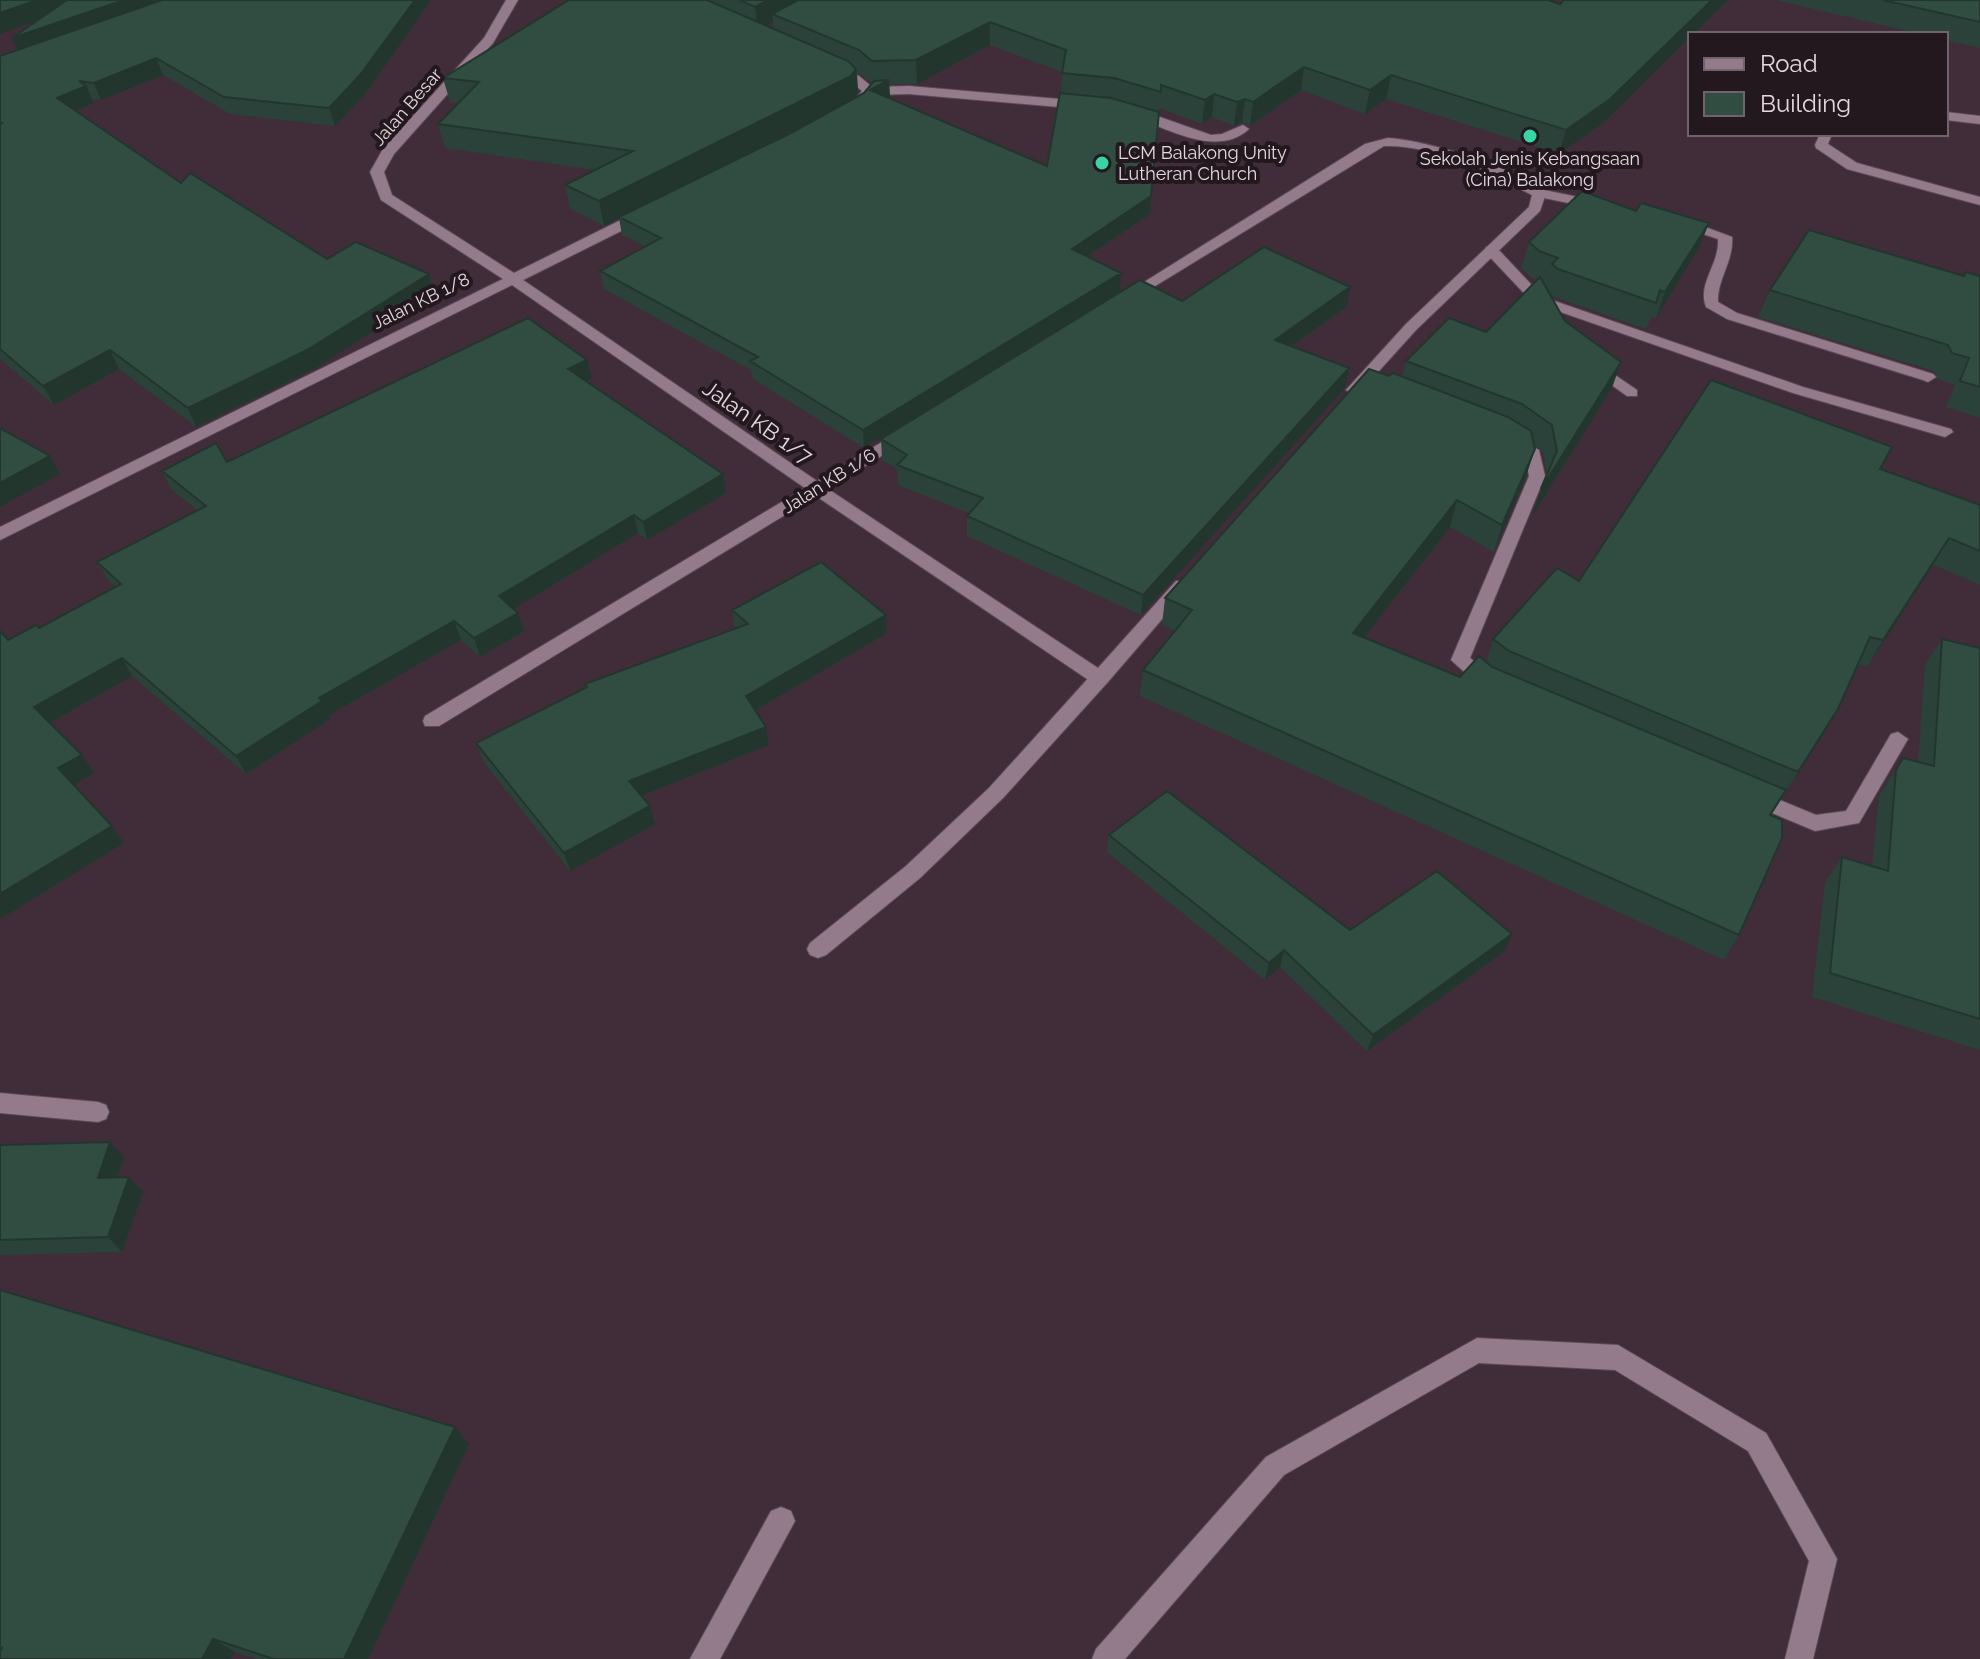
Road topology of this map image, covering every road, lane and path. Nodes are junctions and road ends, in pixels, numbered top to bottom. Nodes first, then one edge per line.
1 (512, 0) edge
2 (827, 67) edge
3 (869, 91) junction
4 (1102, 106) edge
5 (854, 108) edge
6 (1122, 110) edge
7 (1948, 116) edge
8 (1980, 120) edge
9 (1243, 129) edge
10 (1825, 136) edge
11 (1539, 193) junction
12 (1980, 201) edge
13 (1611, 208) edge
14 (656, 209) edge
15 (1669, 219) edge
16 (1491, 250) junction
17 (513, 279) junction
18 (1543, 301) junction
19 (1110, 308) edge
20 (1556, 329) edge
21 (1586, 359) edge
22 (1928, 377) edge
23 (1632, 393) dead end
24 (1341, 405) edge
25 (923, 423) edge
26 (1493, 431) edge
27 (1945, 432) dead end
28 (817, 489) junction
29 (0, 534) edge
30 (1193, 572) edge
31 (1100, 678) junction
32 (1506, 691) edge
33 (432, 721) dead end
34 (1898, 739) dead end
35 (1740, 792) edge
36 (818, 949) dead end
37 (0, 1103) edge
38 (98, 1112) dead end
39 (781, 1521) dead end
40 (704, 1659) edge
41 (1106, 1659) edge
42 (1799, 1659) edge

1 - 17 street, Jalan Besar
2 - 3 street
3 - 4 street
3 - 5 street
6 - 9 street
7 - 8 street
10 - 12 street
11 - 13 street
11 - 16 street
11 - 19 street
14 - 17 street, Jalan KB 1/8
15 - 22 street
16 - 18 street
16 - 24 street
17 - 28 street, Jalan KB 1/7
17 - 29 street, Jalan KB 1/8
18 - 20 street
18 - 27 street
21 - 23 street
25 - 28 street, Jalan KB 1/6
26 - 32 street
28 - 31 street, Jalan KB 1/7
28 - 33 street, Jalan KB 1/6
30 - 31 street
31 - 36 street
34 - 35 street
37 - 38 street
39 - 40 street
41 - 42 street

